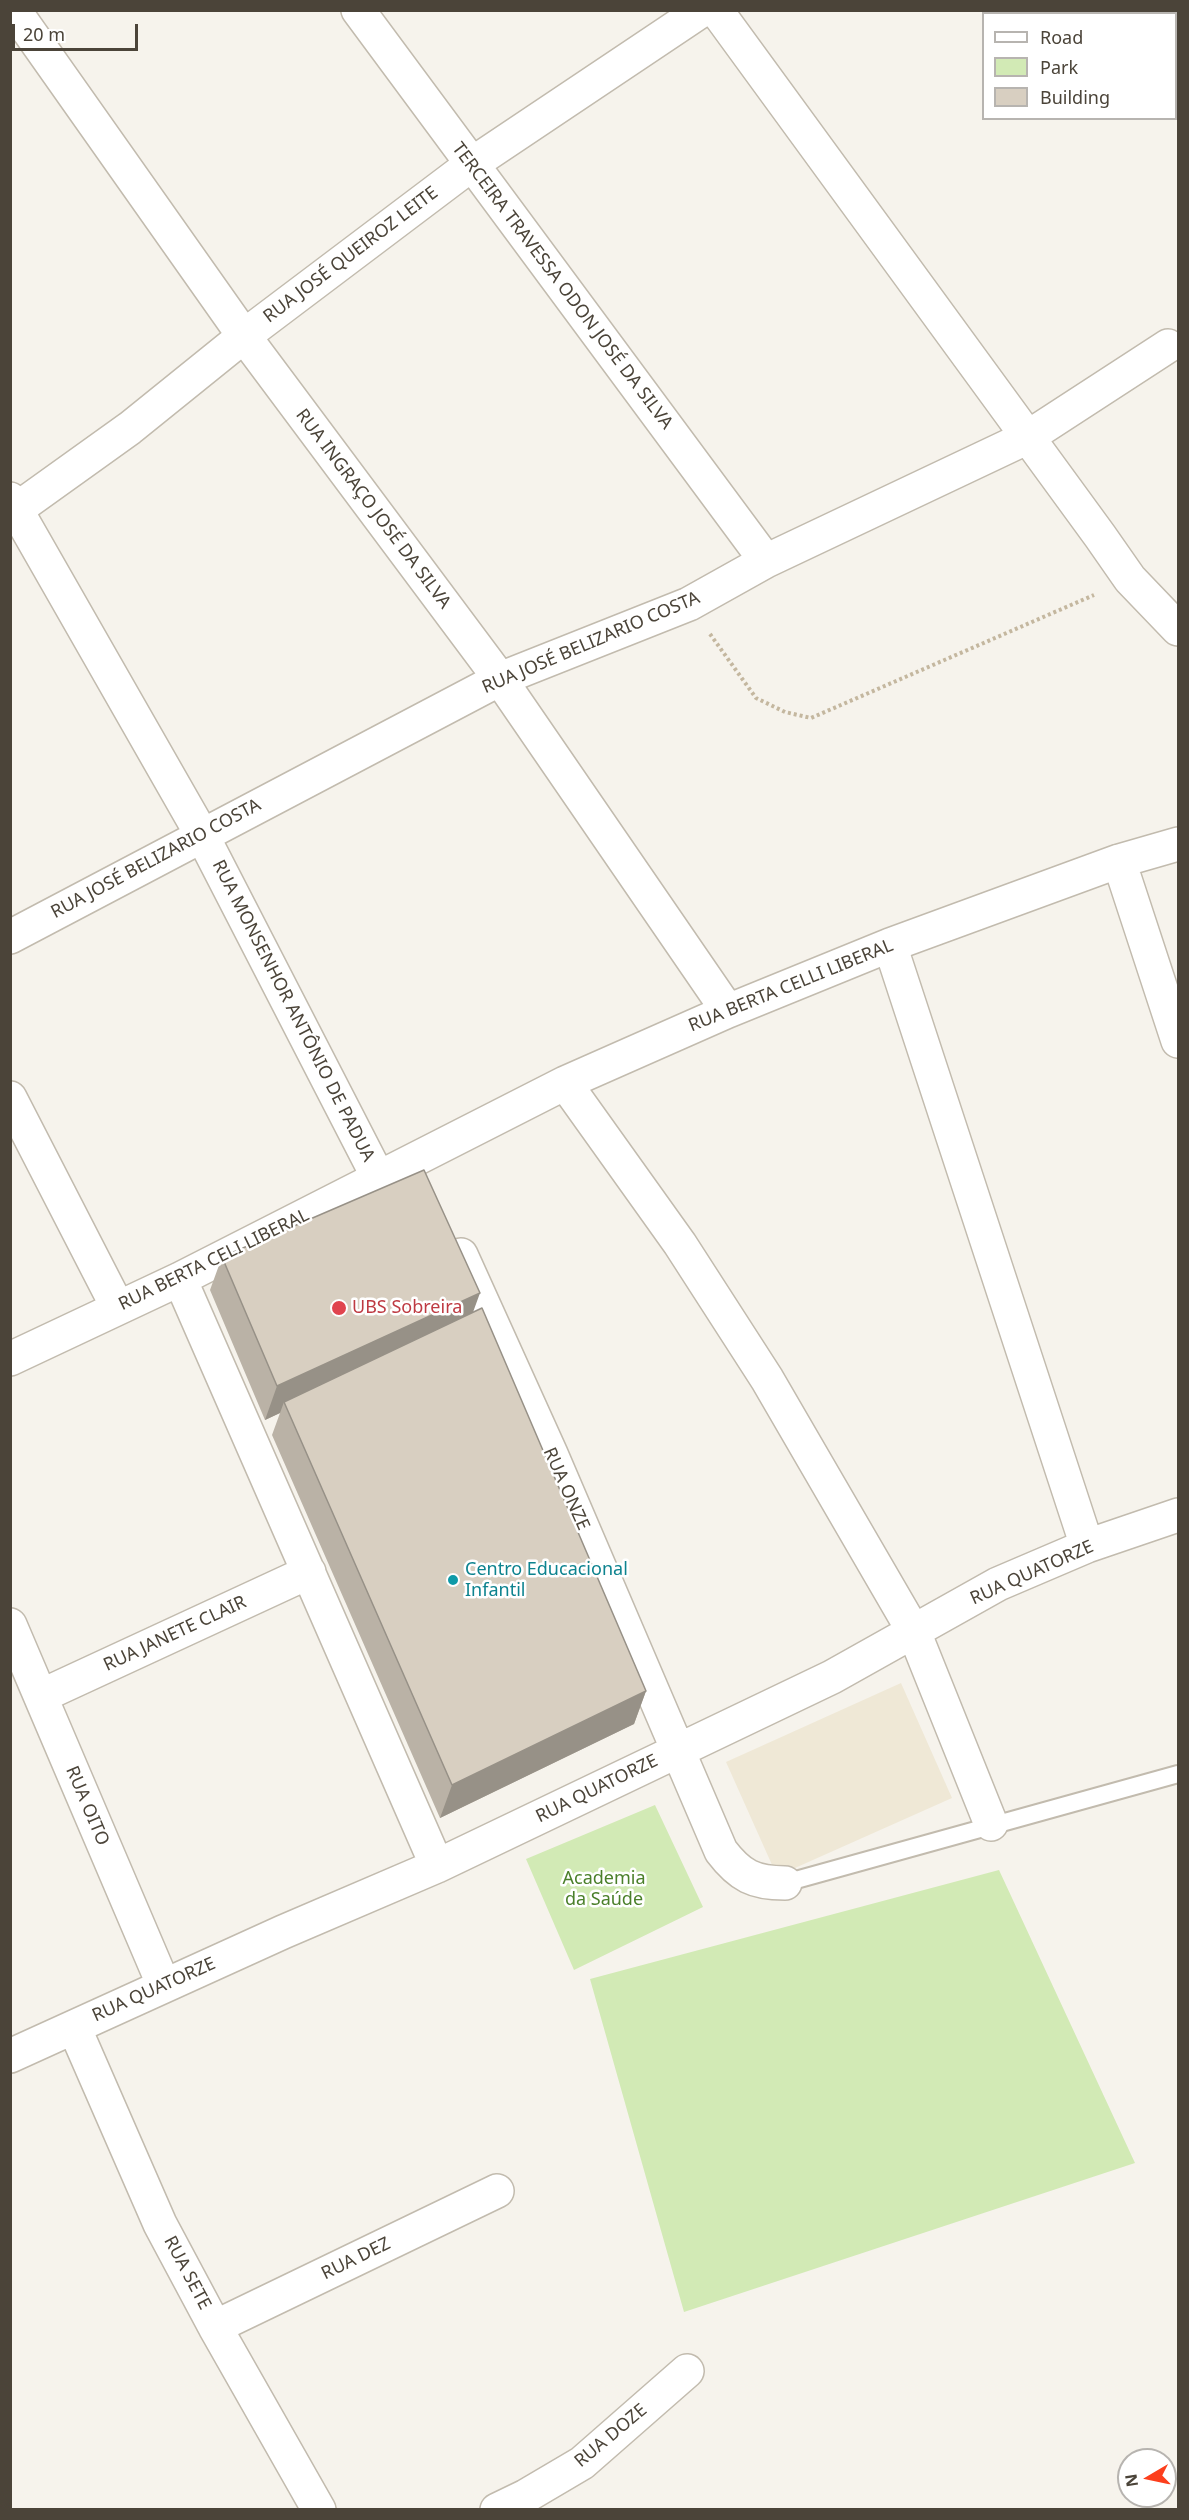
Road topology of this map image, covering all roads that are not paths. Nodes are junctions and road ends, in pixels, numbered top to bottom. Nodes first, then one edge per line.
1 (14, 10) edge
2 (358, 10) edge
3 (702, 10) edge
4 (716, 10) edge
5 (472, 164) junction
6 (244, 336) junction
7 (1168, 346) dead end
8 (1028, 437) junction
9 (13, 507) edge
10 (766, 561) junction
11 (1179, 629) edge
12 (500, 679) junction
13 (202, 835) junction
14 (1179, 844) edge
15 (1119, 861) junction
16 (10, 937) edge
17 (890, 945) junction
18 (728, 1011) junction
19 (1179, 1041) edge
20 (565, 1083) junction
21 (10, 1098) edge
22 (416, 1158) junction
23 (380, 1179) junction
24 (431, 1190) edge
25 (450, 1232) edge
26 (180, 1279) junction
27 (118, 1308) junction
28 (10, 1359) edge
29 (1179, 1515) edge
30 (1087, 1546) junction
31 (309, 1572) junction
32 (10, 1625) edge
33 (914, 1632) junction
34 (41, 1696) junction
35 (678, 1750) junction
36 (1179, 1774) edge
37 (991, 1824) junction
38 (437, 1866) junction
39 (785, 1883) joint
40 (164, 1986) junction
41 (74, 2027) junction
42 (10, 2056) edge
43 (497, 2191) dead end
44 (215, 2327) junction
45 (687, 2371) dead end
46 (319, 2510) edge
47 (497, 2510) edge

1 - 6 street, RUA INGRAÇO JOSÉ DA SILVA
2 - 5 street, TERCEIRA TRAVESSA ODON JOSÉ DA SILVA
3 - 5 street, RUA JOSÉ QUEIROZ LEITE
4 - 8 street
5 - 6 street, RUA JOSÉ QUEIROZ LEITE
5 - 10 street, TERCEIRA TRAVESSA ODON JOSÉ DA SILVA
6 - 9 street, RUA JOSÉ QUEIROZ LEITE
6 - 12 street, RUA INGRAÇO JOSÉ DA SILVA
7 - 8 street, RUA JOSÉ BELIZARIO COSTA
8 - 10 street, RUA JOSÉ BELIZARIO COSTA
8 - 11 street
9 - 13 street, RUA MONSENHOR ANTÔNIO DE PADUA
10 - 12 street, RUA JOSÉ BELIZARIO COSTA
12 - 13 street, RUA JOSÉ BELIZARIO COSTA
12 - 18 street, RUA INGRAÇO JOSÉ DA SILVA
13 - 16 street, RUA JOSÉ BELIZARIO COSTA
13 - 23 street, RUA MONSENHOR ANTÔNIO DE PADUA
14 - 15 street, RUA BERTA CELLI LIBERAL
15 - 17 street, RUA BERTA CELLI LIBERAL
15 - 19 street
17 - 18 street, RUA BERTA CELLI LIBERAL
17 - 30 street
18 - 20 street, RUA BERTA CELLI LIBERAL
20 - 22 street, RUA BERTA CELLI LIBERAL
20 - 33 street
21 - 27 street
22 - 23 street, RUA BERTA CELI LIBERAL
22 - 24 street
23 - 26 street, RUA BERTA CELI LIBERAL
25 - 35 street, RUA ONZE
26 - 27 street, RUA BERTA CELI LIBERAL
26 - 31 street
27 - 28 street, RUA BERTA CELI LIBERAL
29 - 30 street, RUA QUATORZE
30 - 33 street, RUA QUATORZE
31 - 34 street, RUA JANETE CLAIR
31 - 38 street
32 - 34 street, RUA OITO
33 - 35 street, RUA QUATORZE
33 - 37 street
34 - 40 street, RUA OITO
35 - 38 street, RUA QUATORZE
35 - 39 street, RUA ONZE
36 - 37 lane
37 - 39 lane
38 - 40 street, RUA QUATORZE
40 - 41 street, RUA QUATORZE
41 - 42 street, RUA QUATORZE
41 - 44 street, RUA SETE
43 - 44 street, RUA DEZ
44 - 46 street, RUA SETE
45 - 47 street, RUA DOZE

